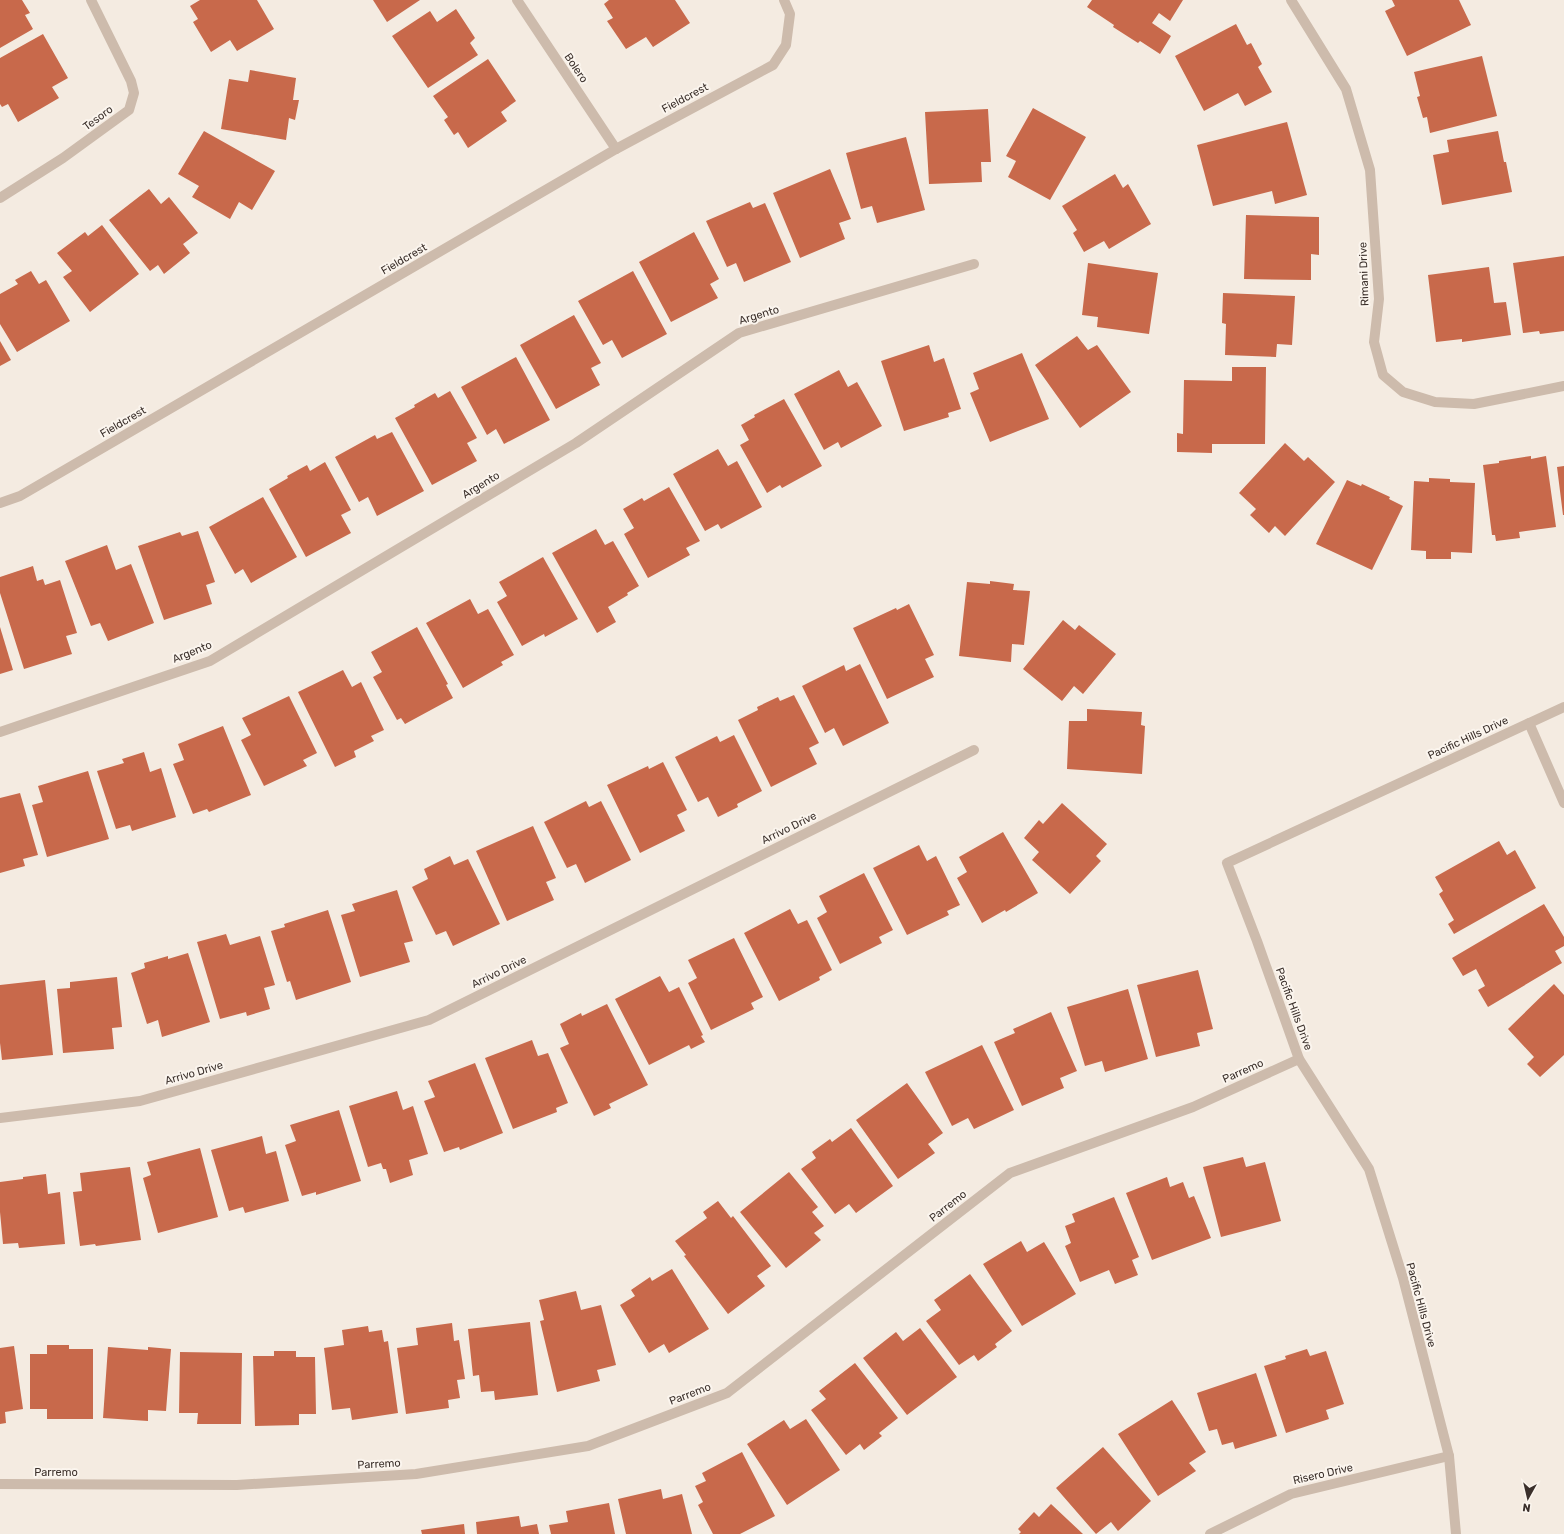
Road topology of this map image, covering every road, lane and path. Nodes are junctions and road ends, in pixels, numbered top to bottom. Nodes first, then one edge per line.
1 (91, 0) edge
2 (517, 0) edge
3 (784, 0) edge
4 (1291, 0) edge
5 (616, 149) junction
6 (0, 198) edge
7 (974, 264) dead end
8 (1564, 386) edge
9 (0, 504) edge
10 (1564, 707) edge
11 (1529, 723) junction
12 (0, 732) edge
13 (974, 750) dead end
14 (1564, 803) edge
15 (1299, 1059) junction
16 (0, 1118) edge
17 (1449, 1456) junction
18 (0, 1484) edge
19 (1210, 1534) edge
20 (1456, 1534) edge

1 - 6 street, Tesoro
2 - 5 street, Bolero
3 - 5 street, Fieldcrest
4 - 8 street, Rimani Drive
5 - 9 street, Fieldcrest
7 - 12 street, Argento
10 - 11 street, Pacific Hills Drive
11 - 14 street
11 - 15 street, Pacific Hills Drive
13 - 16 street, Arrivo Drive
15 - 17 street, Pacific Hills Drive
15 - 18 street, Parremo
17 - 19 street, Risero Drive
17 - 20 street, Pacific Hills Drive

